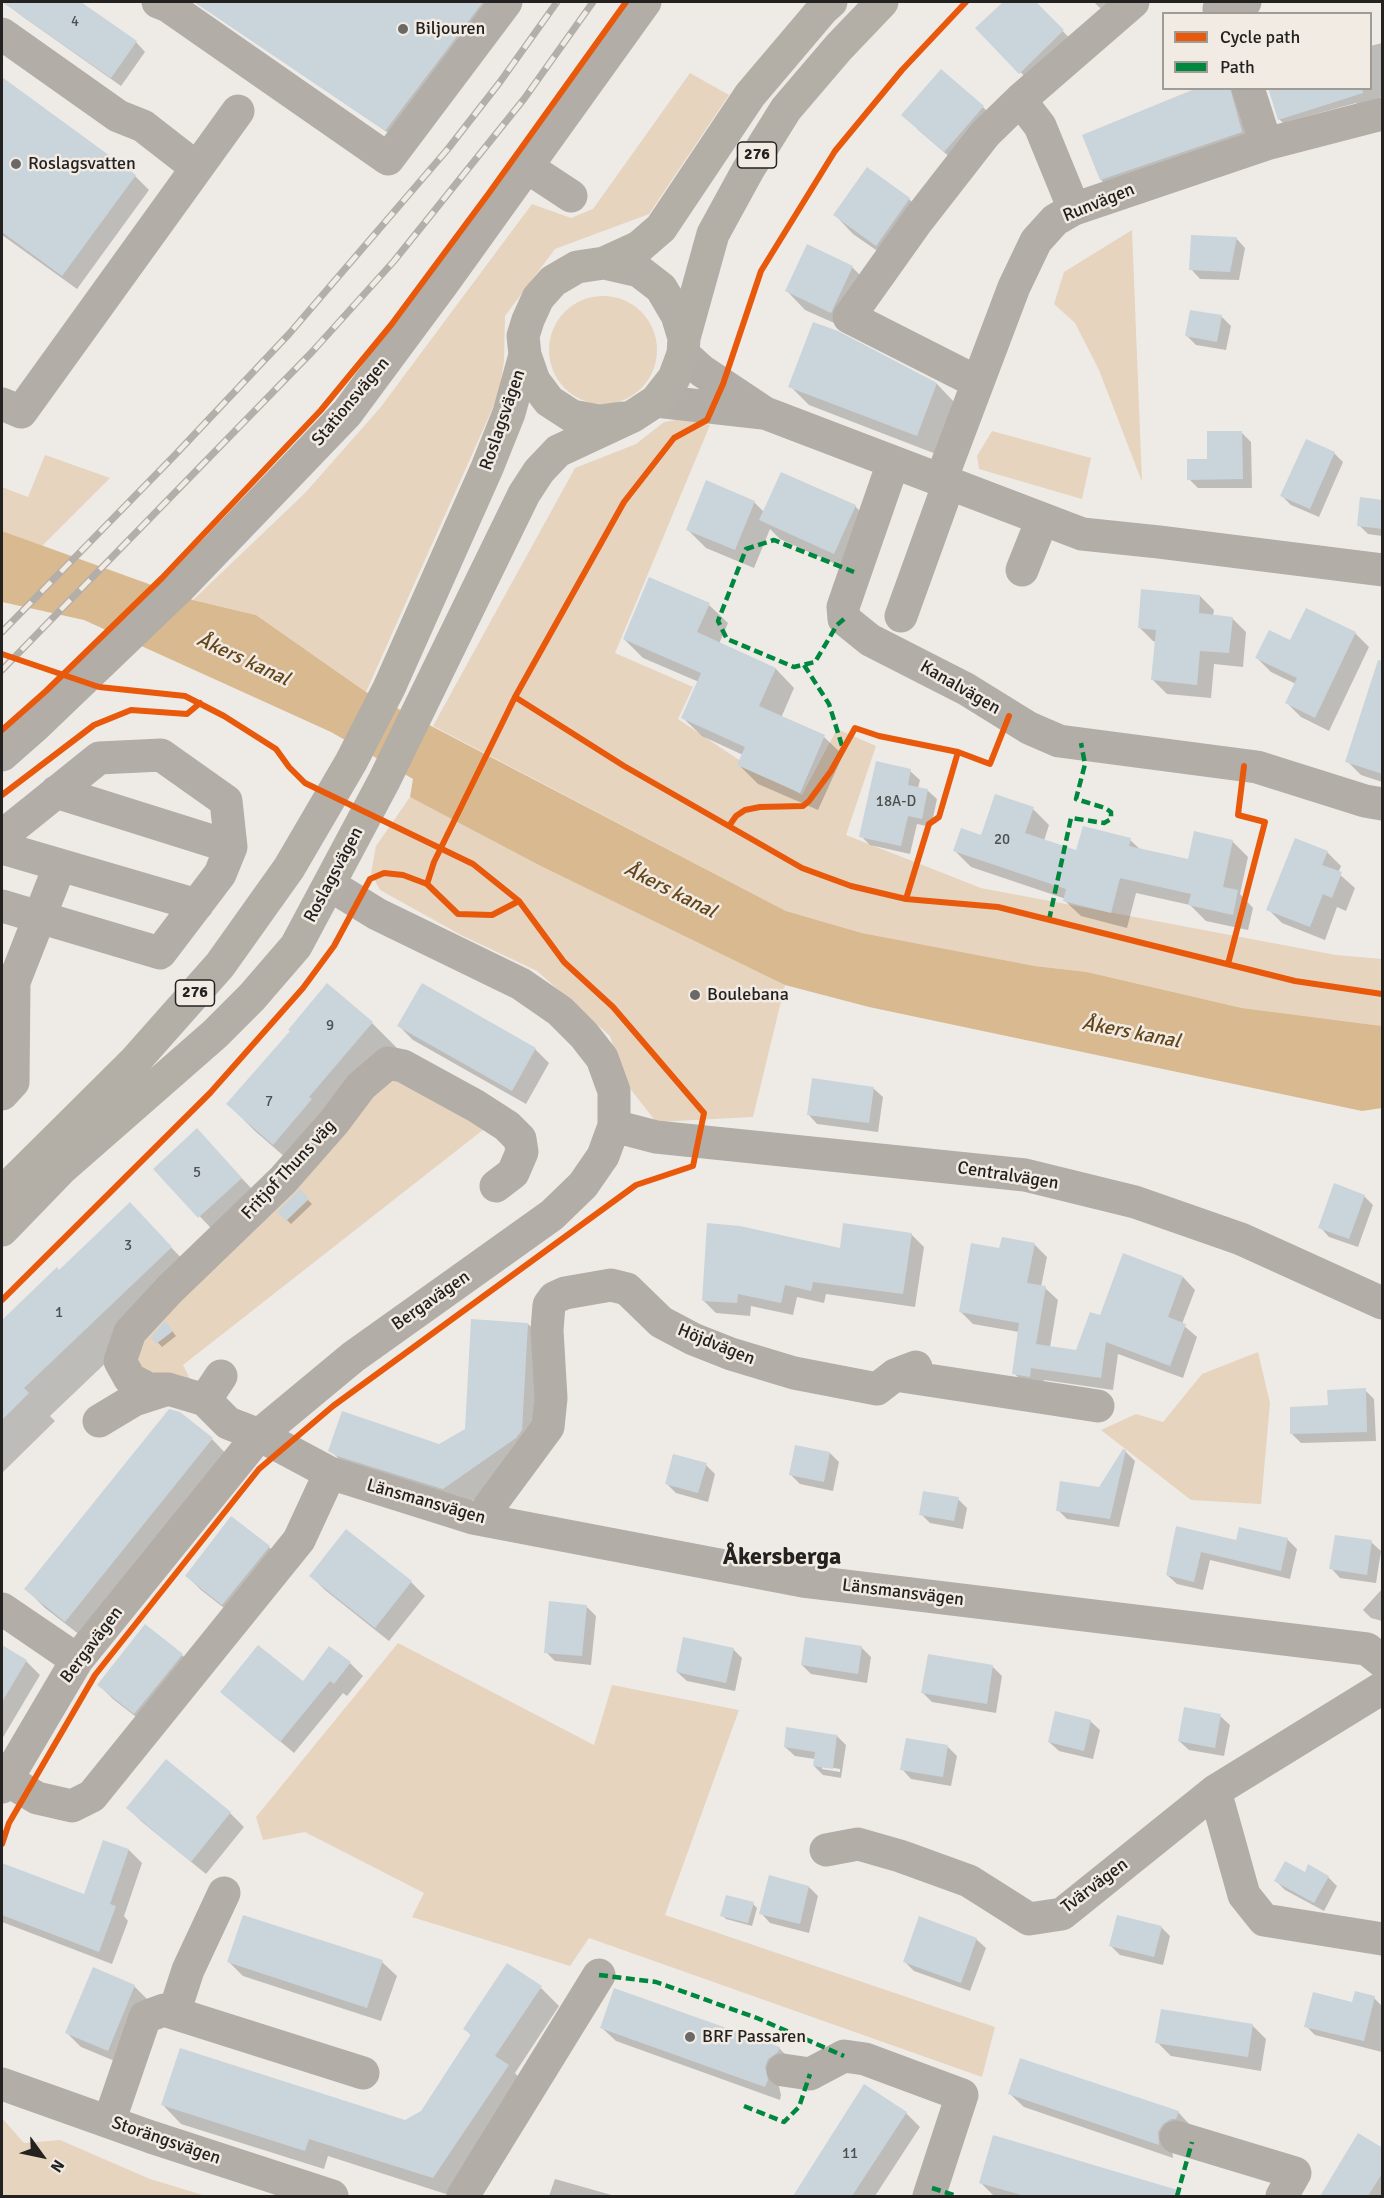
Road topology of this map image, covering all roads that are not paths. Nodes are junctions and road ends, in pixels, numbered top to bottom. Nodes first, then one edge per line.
1 (158, 2) edge
2 (506, 2) edge
3 (645, 2) edge
4 (831, 2) edge
5 (882, 2) edge
6 (1132, 2) edge
7 (2, 34) edge
8 (1249, 90) edge
9 (1020, 100) junction
10 (238, 111) dead end
11 (1383, 114) edge
12 (1266, 144) junction
13 (527, 167) junction
14 (197, 168) junction
15 (571, 196) dead end
16 (1074, 209) junction
17 (604, 263) junction
18 (683, 346) junction
19 (525, 355) junction
20 (977, 382) junction
21 (11, 408) edge
22 (644, 408) junction
23 (765, 413) junction
24 (893, 463) junction
25 (945, 482) junction
26 (1042, 520) junction
27 (1022, 570) dead end
28 (1383, 570) edge
29 (901, 616) dead end
30 (2, 755) edge
31 (351, 762) junction
32 (56, 792) junction
33 (1383, 804) edge
34 (2, 836) edge
35 (231, 847) junction
36 (2, 848) edge
37 (60, 865) junction
38 (330, 885) junction
39 (2, 906) edge
40 (197, 906) junction
41 (40, 918) junction
42 (8, 983) edge
43 (2, 1094) edge
44 (614, 1126) junction
45 (496, 1186) dead end
46 (2, 1193) edge
47 (2, 1230) edge
48 (1383, 1303) edge
49 (168, 1389) junction
50 (1098, 1406) dead end
51 (99, 1421) dead end
52 (259, 1435) junction
53 (330, 1473) junction
54 (480, 1519) junction
55 (2, 1609) edge
56 (77, 1660) junction
57 (1383, 1661) edge
58 (1383, 1688) edge
59 (4, 1783) edge
60 (1215, 1791) junction
61 (826, 1850) dead end
62 (224, 1893) dead end
63 (1383, 1940) edge
64 (599, 1976) dead end
65 (174, 2013) junction
66 (783, 2070) dead end
67 (363, 2073) dead end
68 (2, 2084) edge
69 (109, 2122) junction
70 (1176, 2137) dead end
71 (332, 2196) edge
72 (463, 2196) edge
73 (929, 2196) edge
74 (1282, 2196) edge

1 - 2 street
3 - 13 street, Stationsvägen
4 - 17 main road, Roslagsvägen / 276
5 - 18 main road, Roslagsvägen / 276
6 - 9 street
7 - 14 street
8 - 12 street
9 - 16 street
9 - 20 street
10 - 14 street
11 - 12 street, Runvägen
12 - 16 street, Runvägen
13 - 15 street
13 - 30 street, Stationsvägen
14 - 21 street
16 - 20 street, Runvägen
17 - 18 main road, Roslagsvägen / 276
17 - 19 main road, Roslagsvägen / 276
18 - 22 main road, Roslagsvägen / 276
18 - 23 street
19 - 22 main road, Roslagsvägen / 276
19 - 31 main road, Roslagsvägen / 276
20 - 25 street, Runvägen
22 - 23 street
22 - 38 main road, Roslagsvägen / 276
23 - 24 street
24 - 25 street
24 - 33 street, Kanalvägen
25 - 26 street
25 - 29 street, Runvägen
26 - 27 street
26 - 28 street
31 - 38 main road
31 - 46 main road, Roslagsvägen / 276
32 - 34 street
32 - 35 street
32 - 35 street
35 - 40 street
36 - 37 street
37 - 40 street
37 - 41 street
38 - 44 street, Bergavägen
38 - 47 main road, Roslagsvägen / 276
39 - 41 street
40 - 41 street
41 - 42 street
42 - 43 street
44 - 48 street, Centralvägen
44 - 52 street, Bergavägen
45 - 49 street, Fritjof Thuns väg
49 - 51 street
49 - 52 street, Fritjof Thuns väg
50 - 54 street, Höjdvägen
52 - 53 street, Länsmansvägen
52 - 56 street, Bergavägen
53 - 54 street, Länsmansvägen
53 - 59 street
54 - 57 street, Länsmansvägen
55 - 56 street
56 - 59 street, Bergavägen
58 - 60 street, Tvärvägen
60 - 61 street, Tvärvägen
60 - 63 street
62 - 65 street
64 - 72 street
65 - 67 street
65 - 69 street
66 - 73 street
68 - 69 street, Storängsvägen
69 - 71 street, Storängsvägen
70 - 74 street

